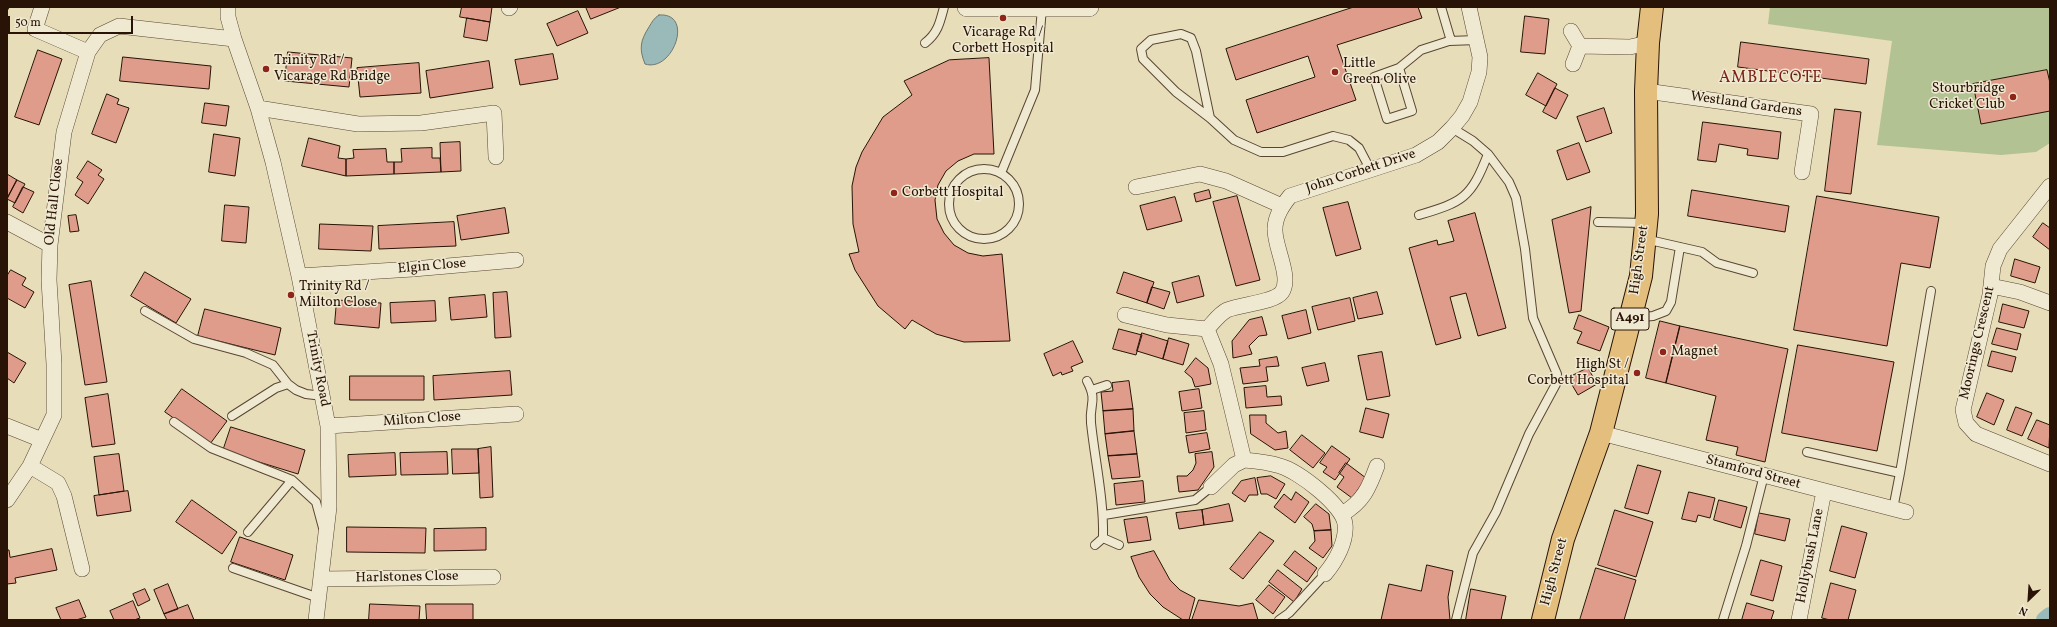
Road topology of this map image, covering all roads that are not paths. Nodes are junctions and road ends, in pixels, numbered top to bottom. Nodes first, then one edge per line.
1 (42, 7) edge
2 (228, 7) edge
3 (944, 7) edge
4 (968, 7) edge
5 (1083, 7) edge
6 (1441, 7) edge
7 (1469, 7) edge
8 (1652, 7) edge
9 (1042, 8) junction
10 (1571, 31) dead end
11 (234, 39) junction
12 (1477, 40) junction
13 (1451, 41) junction
14 (925, 43) dead end
15 (1648, 44) junction
16 (1580, 46) junction
17 (88, 52) junction
18 (1573, 64) dead end
19 (1399, 68) junction
20 (1646, 91) junction
21 (258, 108) junction
22 (1210, 118) junction
23 (1452, 128) junction
24 (1488, 154) junction
25 (496, 157) dead end
26 (1370, 169) junction
27 (1802, 172) dead end
28 (1001, 173) junction
29 (2050, 186) edge
30 (1136, 187) dead end
31 (1282, 206) junction
32 (1419, 215) dead end
33 (7, 222) edge
34 (1598, 222) dead end
35 (1645, 231) junction
36 (50, 245) junction
37 (1680, 247) junction
38 (516, 260) dead end
39 (1753, 273) dead end
40 (299, 276) junction
41 (1991, 286) junction
42 (1931, 291) dead end
43 (2050, 303) edge
44 (145, 311) dead end
45 (1125, 316) dead end
46 (1630, 318) junction
47 (1207, 329) junction
48 (1088, 381) dead end
49 (288, 384) junction
50 (1107, 385) dead end
51 (1092, 390) junction
52 (323, 396) junction
53 (516, 414) dead end
54 (232, 416) dead end
55 (174, 422) dead end
56 (7, 426) edge
57 (328, 426) junction
58 (1601, 433) junction
59 (42, 440) junction
60 (1807, 452) dead end
61 (1244, 460) junction
62 (2050, 464) edge
63 (30, 466) junction
64 (1377, 466) dead end
65 (1900, 473) junction
66 (1764, 475) junction
67 (292, 480) junction
68 (1211, 487) joint
69 (1824, 491) junction
70 (7, 500) edge
71 (1899, 510) joint
72 (1342, 514) junction
73 (1104, 515) junction
74 (248, 532) dead end
75 (325, 538) junction
76 (1103, 538) junction
77 (1095, 545) dead end
78 (1119, 545) dead end
79 (233, 568) dead end
80 (82, 569) dead end
81 (1325, 574) joint
82 (493, 577) dead end
83 (321, 579) junction
84 (319, 598) junction
85 (316, 620) edge
86 (1279, 620) edge
87 (1456, 620) edge
88 (1543, 620) edge
89 (1723, 620) edge
90 (1799, 620) edge

1 - 17 street
2 - 11 street, Trinity Road
3 - 14 lane
4 - 9 street
5 - 9 street
6 - 13 lane
7 - 12 street, John Corbett Drive
8 - 15 highway, High Street / A491
9 - 28 lane
10 - 16 street
11 - 17 street, Old Hall Close
11 - 21 street, Trinity Road
12 - 13 lane
12 - 23 street, John Corbett Drive
13 - 19 lane
15 - 16 street
15 - 20 highway, High Street / A491
16 - 18 street
17 - 36 street, Old Hall Close
19 - 19 lane
20 - 27 street, Westland Gardens
20 - 35 highway, High Street / A491
21 - 25 street
21 - 40 street, Trinity Road
22 - 22 lane
22 - 26 lane
23 - 24 lane
23 - 26 street, John Corbett Drive
24 - 32 lane
24 - 87 lane
26 - 31 street, John Corbett Drive
28 - 28 lane
29 - 41 street, Moorings Crescent
30 - 31 street
31 - 47 street
33 - 36 street
34 - 35 lane
35 - 37 lane
35 - 46 highway, High Street / A491
36 - 59 street, Old Hall Close
37 - 39 lane
37 - 46 lane
38 - 40 street, Elgin Close
40 - 52 street, Trinity Road
41 - 43 street
41 - 62 street, Moorings Crescent
42 - 65 lane
44 - 49 lane
45 - 47 street
46 - 58 highway, High Street / A491
47 - 61 street
48 - 51 lane
49 - 52 lane
49 - 54 lane
50 - 51 lane
51 - 73 lane
52 - 57 street, Trinity Road
53 - 57 street, Milton Close
55 - 67 lane
56 - 59 street
57 - 75 street, Trinity Road
58 - 66 street, Stamford Street
58 - 88 highway, High Street / A491
59 - 63 street, Old Hall Close
60 - 65 lane
61 - 68 street
61 - 72 street
63 - 70 street, Old Hall Close
63 - 80 street
64 - 72 street
65 - 71 lane
66 - 69 street, Stamford Street
66 - 89 lane
67 - 74 lane
67 - 75 lane
68 - 73 lane
69 - 71 street, Stamford Street
69 - 90 street, Hollybush Lane
72 - 81 street
73 - 76 lane
75 - 83 street, Trinity Road
76 - 77 lane
76 - 78 lane
79 - 84 lane
81 - 86 lane
82 - 83 street, Harlstones Close
83 - 84 street, Trinity Road
84 - 85 street, Trinity Road

